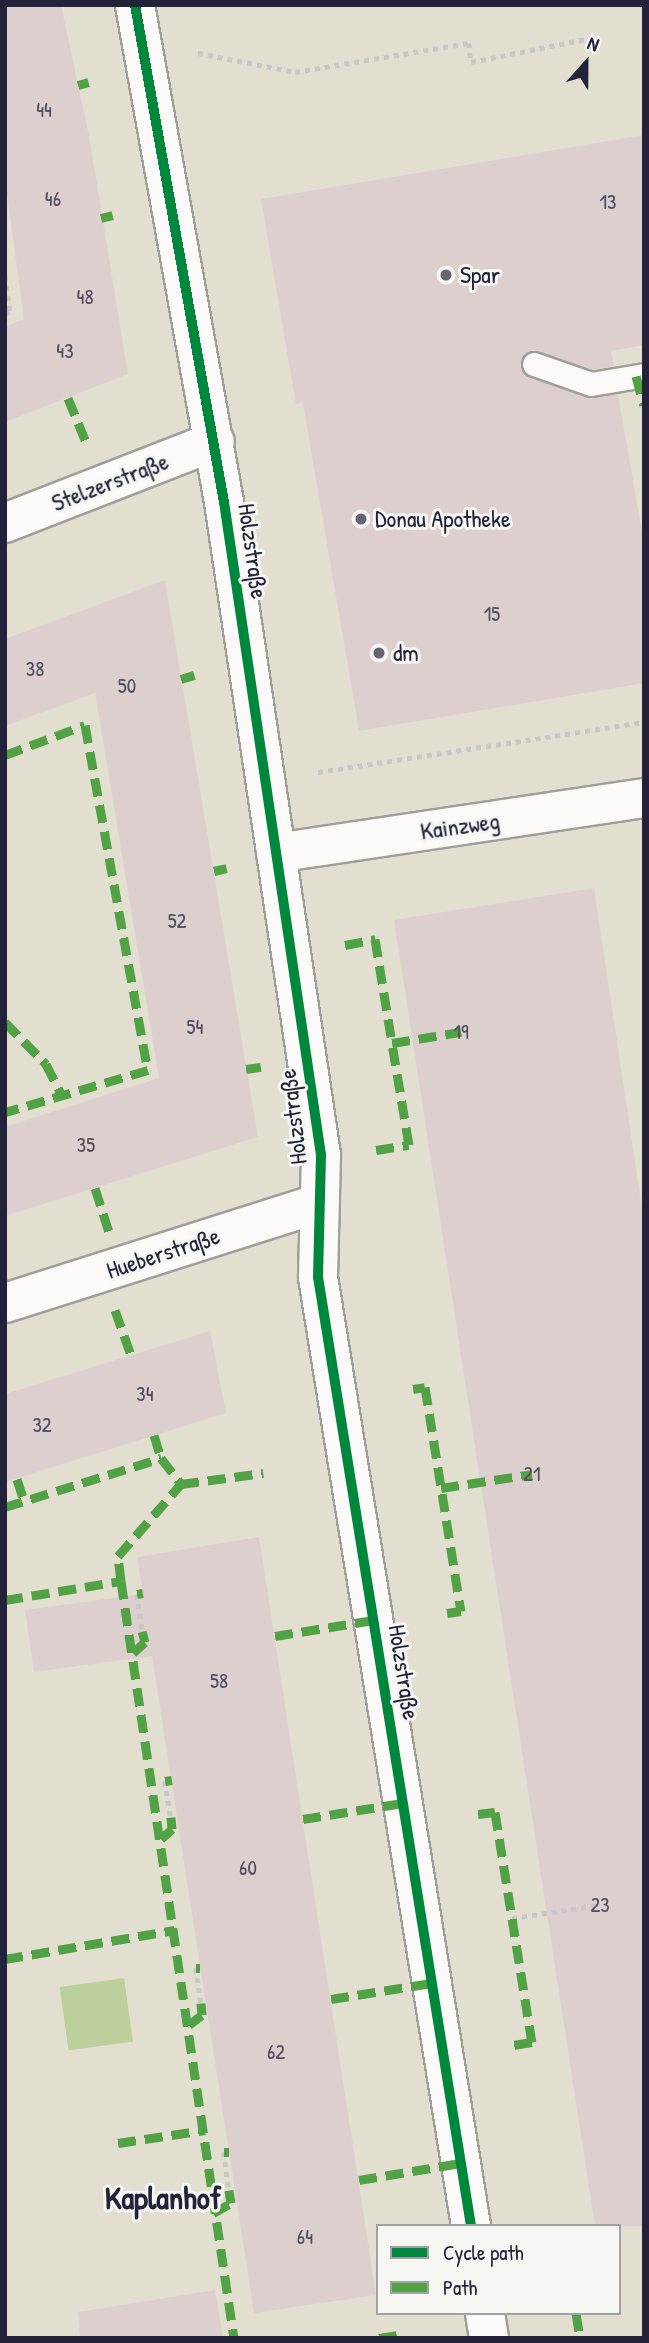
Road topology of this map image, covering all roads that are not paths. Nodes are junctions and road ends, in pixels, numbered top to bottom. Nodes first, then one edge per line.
1 (135, 5) edge
2 (534, 364) dead end
3 (644, 375) edge
4 (215, 441) junction
5 (5, 523) edge
6 (644, 798) edge
7 (276, 853) junction
8 (320, 1203) junction
9 (5, 1303) edge
10 (471, 2224) edge
11 (485, 2315) edge
12 (489, 2338) edge

1 - 4 street, Holzstraße
2 - 3 lane
4 - 5 street, Stelzerstraße
4 - 7 street, Holzstraße
6 - 7 street, Kainzweg
7 - 8 street, Holzstraße
8 - 9 street, Hueberstraße
8 - 10 street, Holzstraße
11 - 12 street

